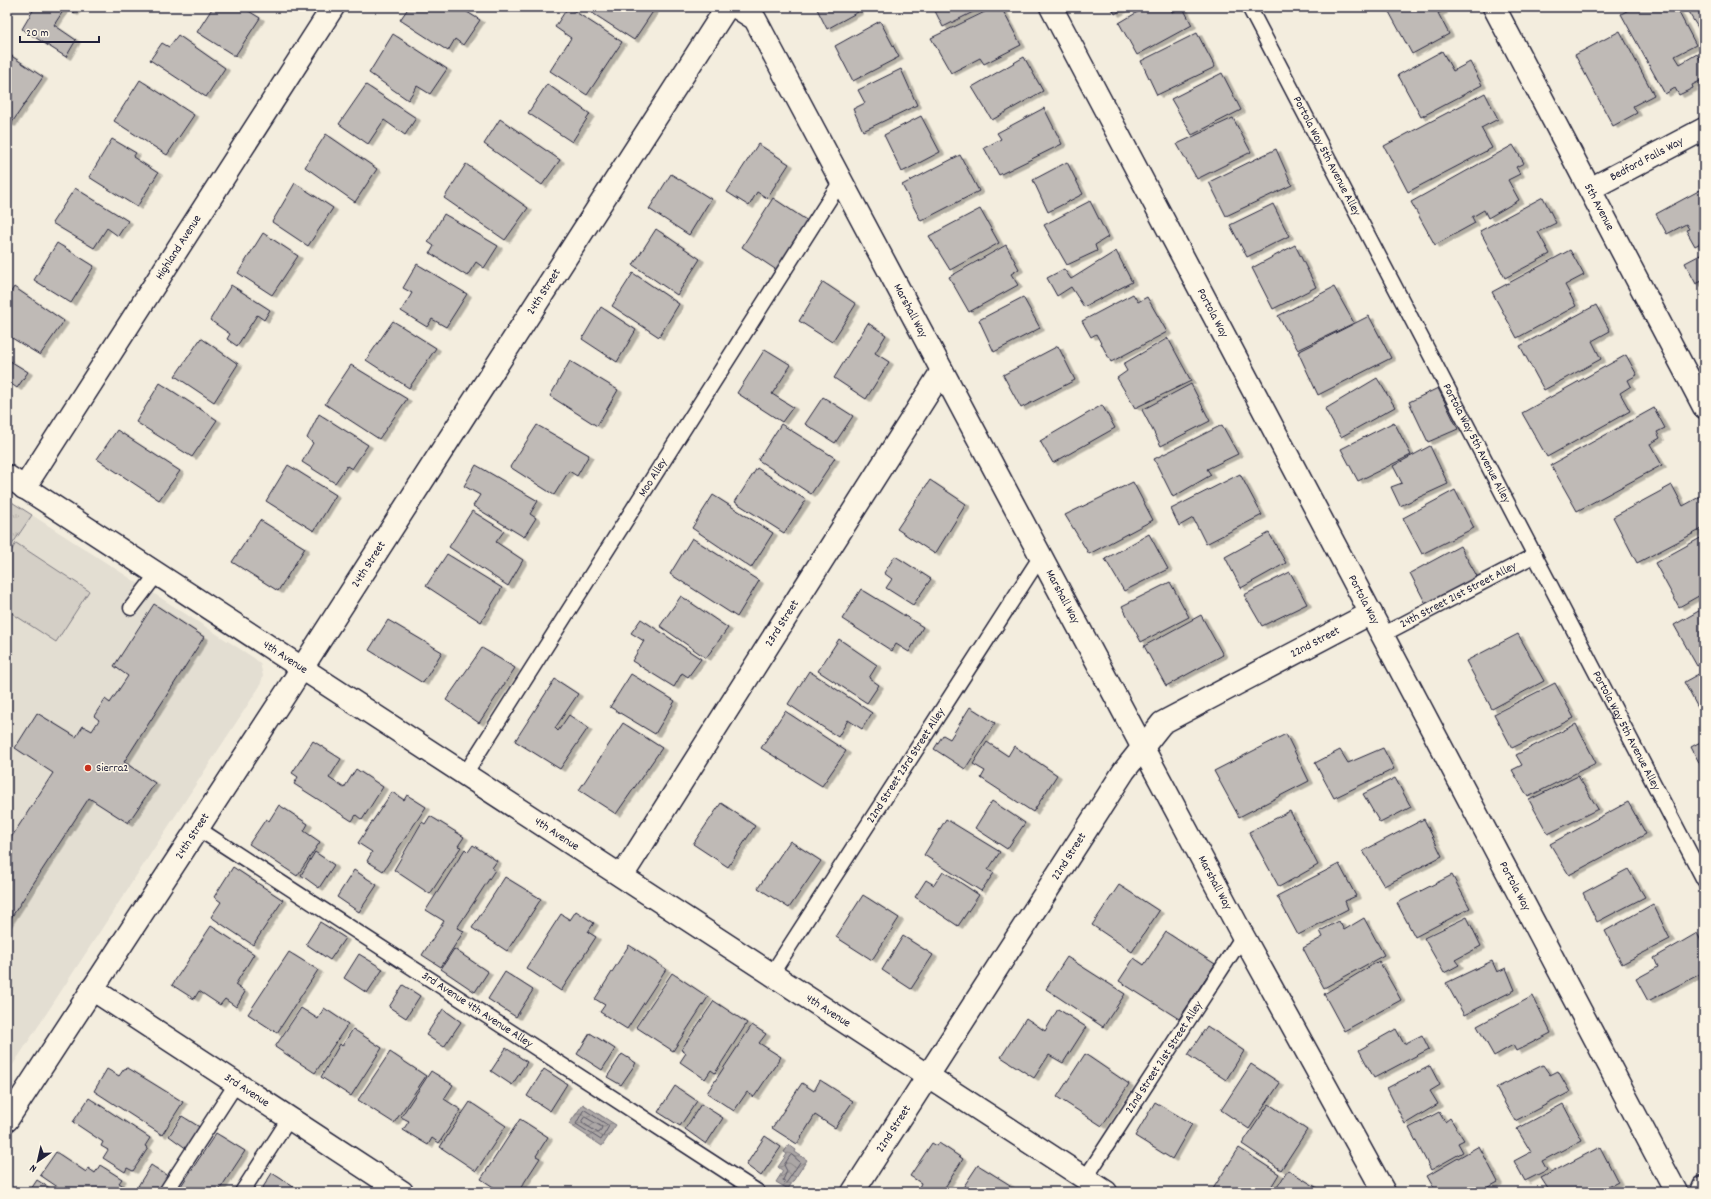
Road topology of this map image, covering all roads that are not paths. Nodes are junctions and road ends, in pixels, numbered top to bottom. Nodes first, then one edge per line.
1 (333, 7) edge
2 (727, 7) edge
3 (736, 7) edge
4 (1051, 7) edge
5 (1249, 7) edge
6 (1494, 7) edge
7 (1704, 129) edge
8 (840, 181) junction
9 (1590, 189) junction
10 (942, 371) junction
11 (1704, 407) edge
12 (16, 482) edge
13 (1535, 555) junction
14 (1041, 556) junction
15 (157, 574) junction
16 (131, 608) dead end
17 (1371, 613) junction
18 (1382, 635) junction
19 (302, 668) junction
20 (1142, 748) junction
21 (465, 774) junction
22 (197, 828) junction
23 (622, 876) junction
24 (1704, 880) edge
25 (1243, 936) junction
26 (771, 975) junction
27 (92, 989) junction
28 (929, 1075) junction
29 (236, 1084) junction
30 (289, 1119) junction
31 (7, 1120) edge
32 (1085, 1179) junction
33 (1704, 1187) edge
34 (166, 1192) edge
35 (242, 1192) edge
36 (402, 1192) edge
37 (758, 1192) edge
38 (853, 1192) edge
39 (1106, 1192) edge
40 (1384, 1192) edge
41 (1676, 1192) edge
42 (1702, 1192) edge

1 - 12 street, Highland Avenue
2 - 19 street, 24th Street
3 - 8 street, Marshall Way
4 - 17 street, Portola Way
5 - 13 lane, Portola Way 5th Avenue Alley
6 - 9 street, 5th Avenue
7 - 9 street, Bedford Falls Way
8 - 10 street, Marshall Way
8 - 21 lane, Moo Alley
9 - 11 street, 5th Avenue
10 - 14 street, Marshall Way
10 - 23 street, 23rd Street
12 - 15 street, 4th Avenue
13 - 18 lane, 24th Street 21st Street Alley
13 - 24 lane, Portola Way 5th Avenue Alley
14 - 20 street, Marshall Way
14 - 26 lane, 22nd Street 23rd Street Alley
15 - 16 lane
15 - 19 street, 4th Avenue
17 - 18 street, Portola Way
17 - 20 street, 22nd Street
18 - 41 street, Portola Way
19 - 21 street, 4th Avenue
19 - 22 street, 24th Street
20 - 25 street, Marshall Way
20 - 28 street, 22nd Street
21 - 23 street, 4th Avenue
22 - 27 street, 24th Street
22 - 37 lane, 3rd Avenue 4th Avenue Alley
23 - 26 street, 4th Avenue
25 - 32 lane, 22nd Street 21st Street Alley
25 - 40 street, Marshall Way
26 - 28 street, 4th Avenue
27 - 29 street, 3rd Avenue
27 - 31 street, 24th Street
28 - 32 street, 4th Avenue
28 - 38 street, 22nd Street
29 - 30 street, 3rd Avenue
29 - 34 lane
30 - 35 lane
30 - 36 street, 3rd Avenue
32 - 39 street, 4th Avenue
33 - 42 street

